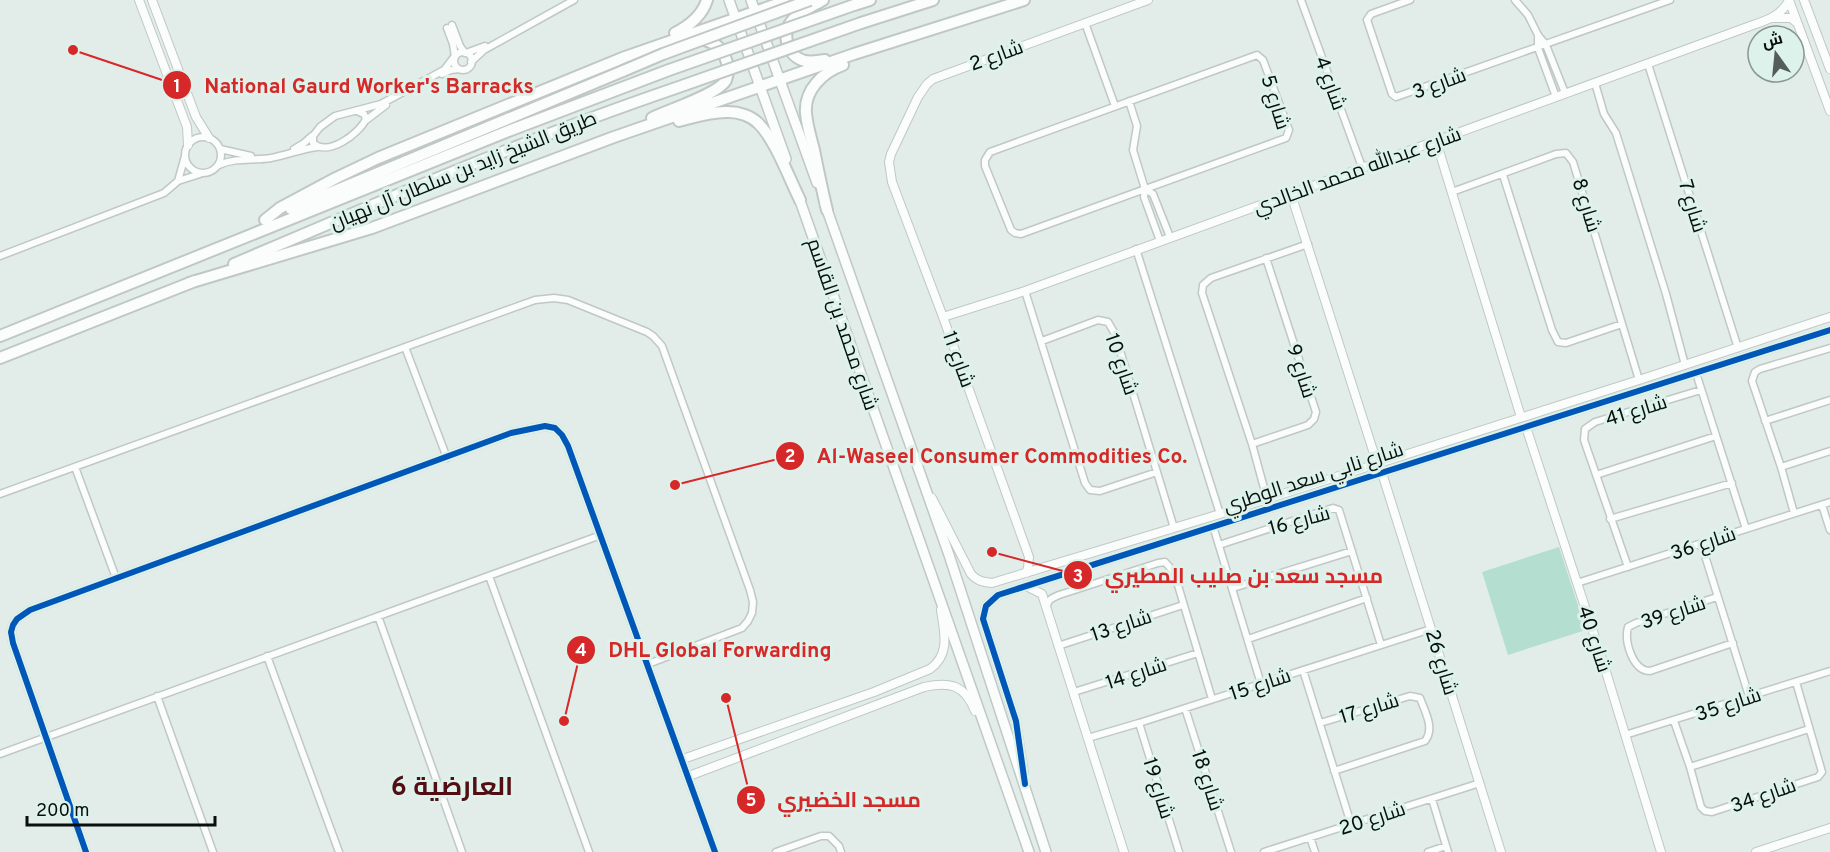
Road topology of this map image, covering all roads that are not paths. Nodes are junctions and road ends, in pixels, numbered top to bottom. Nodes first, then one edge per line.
1 (140, 0) edge
2 (152, 0) edge
3 (566, 0) edge
4 (574, 0) edge
5 (707, 0) edge
6 (729, 0) edge
7 (751, 0) edge
8 (789, 0) edge
9 (810, 0) edge
10 (823, 0) edge
11 (870, 0) edge
12 (933, 0) edge
13 (1024, 0) edge
14 (1148, 0) edge
15 (1301, 0) edge
16 (1410, 0) edge
17 (1515, 0) edge
18 (1670, 0) edge
19 (1789, 0) edge
20 (1804, 0) edge
21 (755, 12) junction
22 (736, 18) junction
23 (1769, 19) junction
24 (951, 23) junction
25 (1084, 23) junction
26 (1797, 23) junction
27 (1538, 35) junction
28 (674, 39) junction
29 (1546, 45) junction
30 (1538, 48) junction
31 (466, 53) junction
32 (854, 54) junction
33 (455, 57) junction
34 (625, 57) junction
35 (471, 62) junction
36 (1648, 64) junction
37 (459, 69) junction
38 (1830, 69) edge
39 (780, 80) junction
40 (1595, 83) junction
41 (761, 87) junction
42 (1565, 93) junction
43 (1556, 97) junction
44 (1129, 101) junction
45 (1114, 106) junction
46 (357, 111) junction
47 (1830, 111) edge
48 (365, 122) junction
49 (313, 136) junction
50 (614, 137) junction
51 (209, 138) junction
52 (1436, 141) junction
53 (189, 145) junction
54 (319, 147) junction
55 (220, 149) junction
56 (185, 156) junction
57 (889, 162) joint
58 (219, 165) junction
59 (1362, 167) junction
60 (201, 173) junction
61 (1503, 175) junction
62 (178, 181) junction
63 (1145, 189) junction
64 (1452, 192) junction
65 (1291, 194) junction
66 (800, 200) junction
67 (827, 210) junction
68 (265, 220) junction
69 (1170, 237) junction
70 (239, 240) junction
71 (1160, 241) junction
72 (1308, 244) junction
73 (1136, 249) junction
74 (0, 256) edge
75 (1266, 258) junction
76 (189, 283) junction
77 (1025, 291) junction
78 (943, 317) junction
79 (1830, 317) edge
80 (1622, 324) junction
81 (1830, 330) edge
82 (1788, 331) junction
83 (0, 336) edge
84 (1042, 341) junction
85 (1792, 342) junction
86 (405, 347) junction
87 (1738, 348) junction
88 (1830, 348) edge
89 (0, 358) edge
90 (1685, 365) junction
91 (1696, 373) junction
92 (1639, 380) junction
93 (1701, 390) junction
94 (1830, 400) edge
95 (1521, 417) junction
96 (1765, 421) junction
97 (1527, 427) junction
98 (1461, 436) junction
99 (1716, 436) junction
100 (1252, 444) junction
101 (1437, 444) junction
102 (1462, 446) junction
103 (1830, 451) edge
104 (1441, 453) junction
105 (447, 458) junction
106 (1377, 463) junction
107 (75, 467) junction
108 (1781, 467) junction
109 (1157, 472) junction
110 (1382, 472) junction
111 (1596, 475) junction
112 (921, 477) junction
113 (1732, 483) junction
114 (0, 494) edge
115 (1267, 499) junction
116 (1830, 502) edge
117 (1822, 505) junction
118 (1794, 513) junction
119 (1220, 514) junction
120 (1611, 519) junction
121 (1213, 526) junction
122 (1174, 528) junction
123 (1746, 529) junction
124 (1830, 530) edge
125 (600, 535) junction
126 (1701, 543) junction
127 (1219, 545) junction
128 (1352, 551) junction
129 (1029, 557) junction
130 (1055, 564) junction
131 (1045, 567) junction
132 (1628, 567) junction
133 (1026, 573) junction
134 (489, 576) junction
135 (1016, 576) junction
136 (1055, 577) junction
137 (116, 578) junction
138 (1577, 583) junction
139 (1022, 587) junction
140 (1233, 588) junction
141 (1042, 594) junction
142 (1718, 597) junction
143 (1367, 598) junction
144 (941, 605) junction
145 (1183, 605) junction
146 (1047, 609) junction
147 (378, 616) junction
148 (1431, 629) junction
149 (1248, 639) junction
150 (1733, 643) junction
151 (1381, 645) junction
152 (1058, 646) junction
153 (1198, 653) junction
154 (267, 656) junction
155 (648, 664) junction
156 (1303, 670) junction
157 (1830, 671) edge
158 (918, 674) junction
159 (1796, 682) junction
160 (1261, 684) junction
161 (924, 687) junction
162 (1074, 692) junction
163 (157, 696) junction
164 (1749, 696) junction
165 (1212, 699) junction
166 (1185, 708) junction
167 (1674, 721) junction
168 (1139, 723) junction
169 (1320, 723) junction
170 (1809, 729) junction
171 (1625, 735) junction
172 (45, 737) junction
173 (1088, 738) junction
174 (0, 754) edge
175 (682, 759) junction
176 (1690, 767) junction
177 (1334, 771) junction
178 (689, 776) junction
179 (1479, 783) junction
180 (1025, 784) junction
181 (1432, 799) junction
182 (1351, 824) junction
183 (1830, 829) edge
184 (1310, 837) junction
185 (1781, 848) edge
186 (1447, 849) edge
187 (86, 852) edge
188 (213, 852) edge
189 (339, 852) edge
190 (462, 852) edge
191 (589, 852) edge
192 (715, 852) edge
193 (776, 852) edge
194 (841, 852) edge
195 (1028, 852) edge
196 (1046, 852) edge
197 (1124, 852) edge
198 (1179, 852) edge
199 (1231, 852) edge
200 (1264, 852) edge
201 (1315, 852) edge
202 (1428, 852) edge
203 (1501, 852) edge
204 (1660, 852) edge
205 (1755, 852) edge

1 - 53 street
2 - 51 street
3 - 31 street
4 - 35 street
5 - 34 highway
6 - 22 main road, شارع محمد بن القاسم
7 - 21 main road, شارع محمد بن القاسم
8 - 21 highway
9 - 68 highway, bridge
10 - 32 highway
11 - 70 highway, طريق الشيخ زايد بن سلطان آل نهيان, bridge
12 - 76 highway, طريق الشيخ زايد بن سلطان آل نهيان, bridge
13 - 24 highway
14 - 25 street, شارع 2
15 - 59 street, شارع 4
16 - 30 street, شارع 3
17 - 27 street
18 - 29 street, شارع 3
19 - 23 street, شارع عبدالله محمد الخالدي
19 - 26 street
20 - 38 street
21 - 22 highway
21 - 39 main road, شارع محمد بن القاسم
22 - 28 highway
22 - 41 main road, شارع محمد بن القاسم
23 - 26 street, شارع عبدالله محمد الخالدي
23 - 36 street, شارع عبدالله محمد الخالدي
24 - 32 highway
24 - 67 highway
25 - 45 street
25 - 57 street, شارع 2
26 - 47 street
27 - 29 street
27 - 30 street
28 - 34 highway
28 - 50 highway
29 - 30 street, شارع 3
29 - 42 street
30 - 43 street
31 - 33 street
31 - 33 street
31 - 35 street
32 - 39 highway
33 - 37 street
33 - 46 street
34 - 68 highway
35 - 37 street
36 - 40 street, شارع عبدالله محمد الخالدي
36 - 87 street, شارع 7
37 - 48 street
39 - 41 highway
39 - 67 main road, شارع محمد بن القاسم
40 - 42 street, شارع عبدالله محمد الخالدي
40 - 90 street
41 - 50 highway
41 - 66 main road, شارع محمد بن القاسم
42 - 43 street, شارع عبدالله محمد الخالدي
43 - 52 street, شارع عبدالله محمد الخالدي
44 - 45 street, شارع 5
44 - 63 street
44 - 63 street, شارع 5
45 - 63 street, شارع 5
46 - 48 street
46 - 49 street
48 - 54 street
49 - 54 street
49 - 55 street
50 - 66 highway
50 - 76 highway
51 - 53 street
51 - 55 street
52 - 59 street, شارع عبدالله محمد الخالدي
52 - 64 street
53 - 56 street
54 - 58 street
55 - 58 street
56 - 60 street
56 - 62 street
57 - 78 street, شارع 11
58 - 60 street
59 - 65 street, شارع عبدالله محمد الخالدي
60 - 62 street
61 - 64 street, شارع 8
61 - 80 street
61 - 80 street, شارع 8
62 - 74 street
63 - 69 street
63 - 71 street
64 - 95 street
65 - 69 street, شارع عبدالله محمد الخالدي
65 - 72 street
66 - 144 main road, شارع محمد بن القاسم
67 - 112 main road, شارع محمد بن القاسم
68 - 70 highway
69 - 71 street, شارع عبدالله محمد الخالدي
70 - 83 highway, طريق الشيخ زايد بن سلطان آل نهيان
71 - 73 street, شارع عبدالله محمد الخالدي
72 - 75 street
72 - 106 street
73 - 77 street, شارع عبدالله محمد الخالدي
73 - 119 street
75 - 100 street
75 - 100 street, شارع 9
76 - 89 highway, طريق الشيخ زايد بن سلطان آل نهيان
77 - 78 street, شارع عبدالله محمد الخالدي
77 - 84 street
78 - 129 street, شارع 11
79 - 82 street, شارع نابي سعد الوطري
80 - 92 street, شارع 8
81 - 85 street, شارع نابي سعد الوطري
82 - 85 street
82 - 87 street, شارع نابي سعد الوطري
84 - 109 street
84 - 109 street, شارع 10
85 - 91 street, شارع نابي سعد الوطري
86 - 105 street
86 - 107 street
86 - 155 street
87 - 90 street, شارع نابي سعد الوطري
88 - 96 street
90 - 92 street, شارع نابي سعد الوطري
91 - 93 street
91 - 97 street, شارع نابي سعد الوطري
92 - 95 street, شارع نابي سعد الوطري
93 - 99 street
93 - 111 street, شارع 41
94 - 96 street
95 - 98 street, شارع نابي سعد الوطري
96 - 108 street
97 - 102 street, شارع نابي سعد الوطري
97 - 138 street, شارع 40
98 - 101 street, شارع نابي سعد الوطري
98 - 102 street
99 - 111 street
99 - 113 street
100 - 115 street
101 - 104 street
101 - 106 street, شارع نابي سعد الوطري
102 - 104 street, شارع نابي سعد الوطري
103 - 108 street
104 - 110 street, شارع نابي سعد الوطري
105 - 125 street
105 - 137 street
106 - 115 street, شارع نابي سعد الوطري
107 - 114 street
107 - 137 street
108 - 118 street
109 - 122 street, شارع 10
110 - 121 street, شارع نابي سعد الوطري
110 - 148 street, شارع 26
111 - 120 street, شارع 41
112 - 135 street, شارع نابي سعد الوطري
112 - 180 main road, شارع محمد بن القاسم
113 - 120 street
113 - 123 street
115 - 119 street, شارع نابي سعد الوطري
116 - 117 street, شارع 36
117 - 118 street, شارع 36
117 - 124 street
118 - 123 street, شارع 36
119 - 122 street, شارع نابي سعد الوطري
120 - 132 street, شارع 41
121 - 127 street
121 - 136 street, شارع نابي سعد الوطري
122 - 130 street, شارع نابي سعد الوطري
123 - 126 street, شارع 36
125 - 134 street
125 - 155 street
126 - 132 street, شارع 36
126 - 142 street, شارع 39
127 - 128 street, شارع 16
127 - 140 street
128 - 140 street
128 - 143 street, شارع 16
129 - 131 street
129 - 133 street
130 - 131 street, شارع نابي سعد الوطري
130 - 136 street
131 - 133 street, شارع نابي سعد الوطري
132 - 138 street, شارع 36
133 - 135 street, شارع نابي سعد الوطري
134 - 147 street
134 - 191 street
135 - 139 street
136 - 139 street, شارع نابي سعد الوطري
136 - 141 street
137 - 172 street
138 - 171 street, شارع 40
139 - 141 street
139 - 180 street, شارع نابي سعد الوطري
140 - 149 street
141 - 146 street
142 - 150 street, شارع 39
142 - 150 street, شارع 39
143 - 149 street
143 - 151 street, شارع 16
144 - 158 street
144 - 195 main road, شارع محمد بن القاسم
145 - 146 street
145 - 152 street, شارع 13
145 - 153 street
146 - 152 street
147 - 154 street
147 - 190 street
148 - 151 street, شارع 15
148 - 179 street, شارع 26
149 - 160 street
150 - 164 street, شارع 39
151 - 156 street, شارع 15
152 - 162 street
153 - 162 street, شارع 14
153 - 165 street
154 - 163 street
154 - 189 street
155 - 175 street
156 - 160 street, شارع 15
156 - 169 street, شارع 17
157 - 159 street, شارع 35
158 - 161 street
158 - 175 street
159 - 164 street, شارع 35
159 - 170 street, شارع 34
160 - 165 street, شارع 15
161 - 178 street
161 - 195 street
162 - 173 street
163 - 172 street
163 - 188 street
164 - 167 street, شارع 35
165 - 166 street, شارع 15
166 - 168 street, شارع 15
166 - 199 street, شارع 18
167 - 171 street, شارع 35
167 - 176 street, شارع 34
168 - 173 street, شارع 15
168 - 198 street, شارع 19
169 - 177 street, شارع 17
169 - 177 street, شارع 17
170 - 176 street
170 - 176 street, شارع 34
171 - 204 street, شارع 40
172 - 174 street
172 - 187 street
173 - 197 street
175 - 178 street
177 - 182 street, شارع 17
178 - 192 street
179 - 181 street, شارع 20
179 - 203 street, شارع 26
180 - 196 main road, شارع محمد بن القاسم
181 - 182 street, شارع 20
181 - 186 street
182 - 184 street, شارع 20
183 - 185 street
184 - 200 street, شارع 20
184 - 201 street
185 - 205 street
186 - 202 street
193 - 194 street

